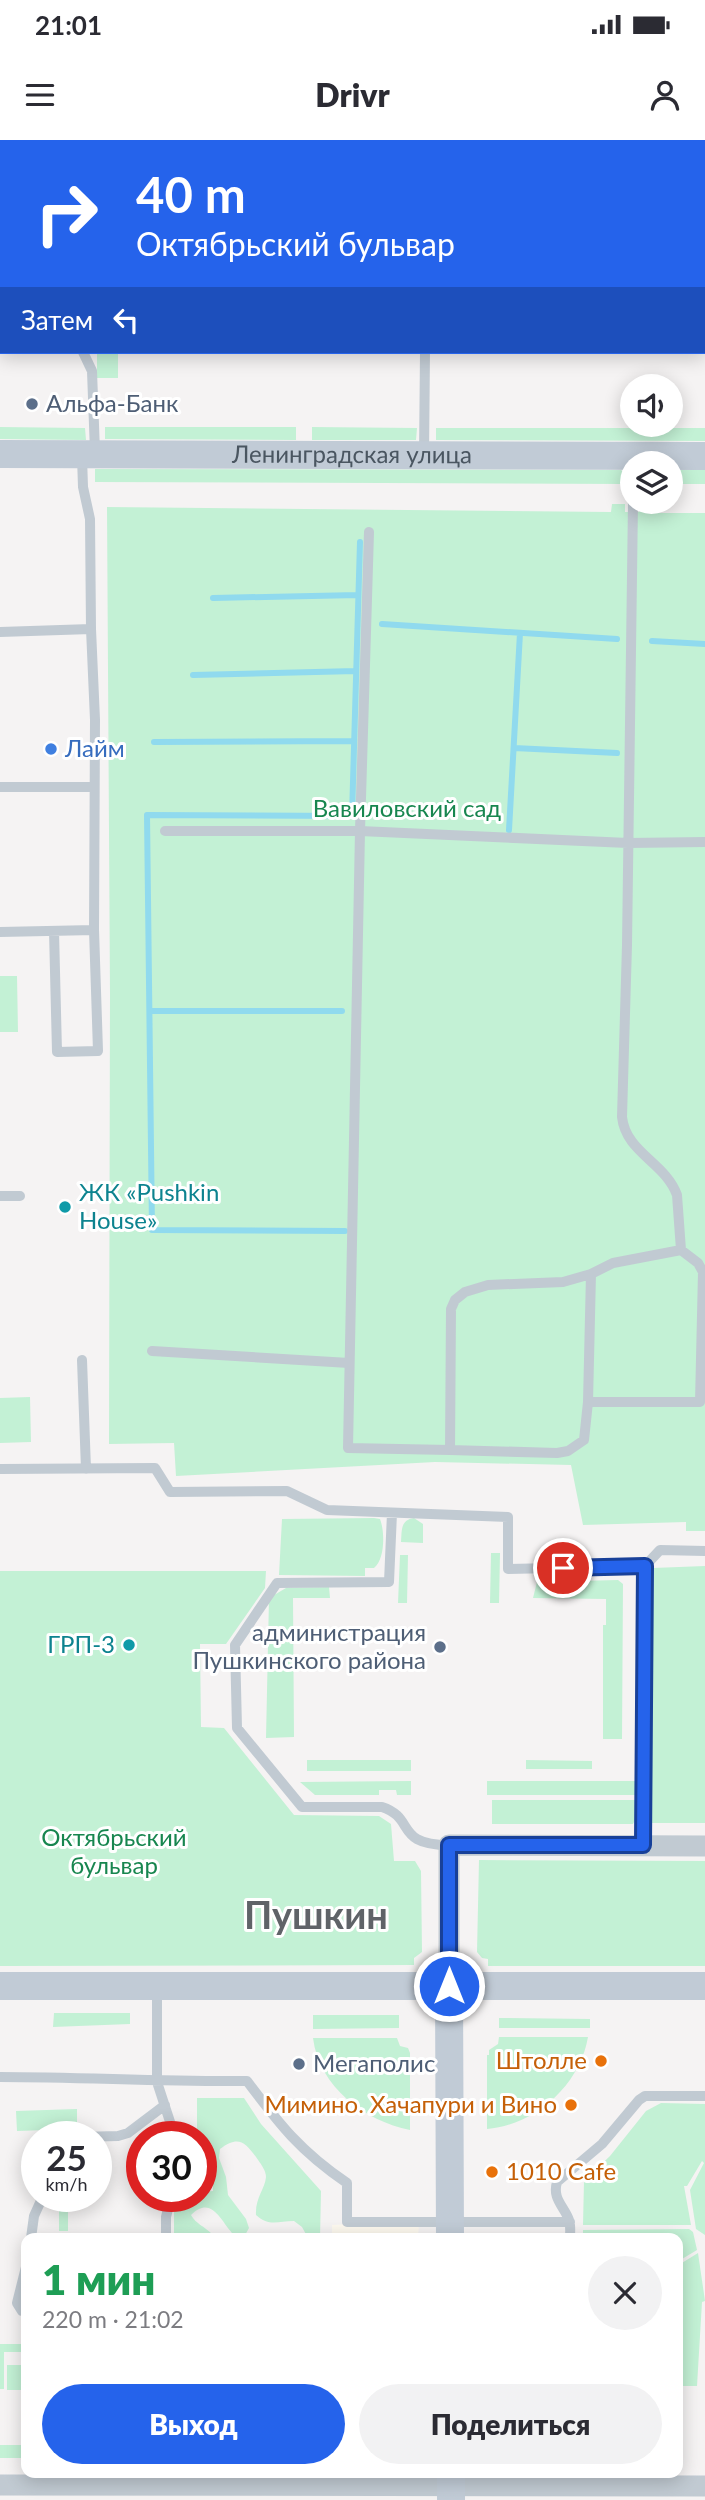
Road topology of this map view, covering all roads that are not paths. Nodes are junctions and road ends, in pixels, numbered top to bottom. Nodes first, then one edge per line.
1 (84, 354) edge
2 (425, 354) edge
3 (0, 454) edge
4 (89, 454) junction
5 (424, 455) junction
6 (705, 456) edge
7 (683, 457) edge
8 (620, 460) edge
9 (633, 514) edge
10 (369, 532) dead end
11 (91, 629) junction
12 (0, 632) edge
13 (0, 787) edge
14 (93, 787) junction
15 (165, 831) dead end
16 (360, 831) junction
17 (705, 842) edge
18 (628, 843) junction
19 (94, 930) junction
20 (54, 931) junction
21 (0, 932) edge
22 (0, 1196) edge
23 (20, 1196) dead end
24 (681, 1250) junction
25 (591, 1274) junction
26 (152, 1351) dead end
27 (82, 1360) dead end
28 (349, 1363) junction
29 (588, 1402) junction
30 (450, 1450) junction
31 (0, 1469) edge
32 (86, 1469) junction
33 (392, 1513) junction
34 (705, 1551) edge
35 (645, 1566) junction
36 (449, 1845) junction
37 (643, 1845) junction
38 (705, 1846) edge
39 (0, 1986) edge
40 (157, 1986) junction
41 (449, 1986) junction
42 (705, 1986) edge
43 (0, 2077) edge
44 (157, 2082) junction
45 (705, 2096) edge
46 (164, 2105) junction
47 (170, 2121) edge
48 (112, 2136) edge
49 (36, 2212) edge
50 (167, 2212) edge
51 (570, 2222) junction
52 (450, 2231) edge
53 (32, 2233) edge
54 (166, 2233) edge
55 (570, 2233) edge
56 (21, 2285) edge
57 (21, 2310) edge
58 (65, 2479) edge
59 (327, 2479) edge
60 (0, 2485) edge
61 (451, 2486) edge
62 (574, 2486) edge
63 (705, 2486) edge
64 (119, 2493) edge

1 - 4 lane
2 - 5 lane
3 - 4 main road, Ленинградская улица
4 - 5 main road, Ленинградская улица
4 - 11 lane
5 - 8 main road, Ленинградская улица
6 - 7 main road, Ленинградская улица
9 - 18 lane
10 - 16 lane
11 - 12 lane
11 - 14 lane
13 - 14 lane
14 - 19 lane
15 - 16 lane
16 - 18 lane
16 - 28 lane
17 - 18 lane
18 - 24 lane
19 - 20 lane
19 - 20 lane
20 - 21 lane
22 - 23 lane
24 - 25 lane
24 - 29 lane
25 - 29 lane
25 - 30 lane
26 - 28 lane
27 - 32 lane
28 - 30 lane
29 - 30 lane
31 - 32 lane
32 - 33 lane
33 - 35 lane
33 - 36 lane
34 - 35 lane
35 - 37 lane
36 - 37 street
36 - 41 street
37 - 38 street
39 - 40 main road
40 - 41 main road
40 - 44 lane
41 - 42 main road
41 - 52 main road
43 - 44 lane
44 - 46 lane
44 - 52 lane
45 - 51 lane
46 - 47 lane
46 - 48 lane
49 - 53 lane
50 - 54 lane
51 - 52 lane
51 - 55 lane
56 - 57 lane
58 - 60 street
58 - 64 street
59 - 61 street
59 - 64 street
61 - 62 street
62 - 63 street

